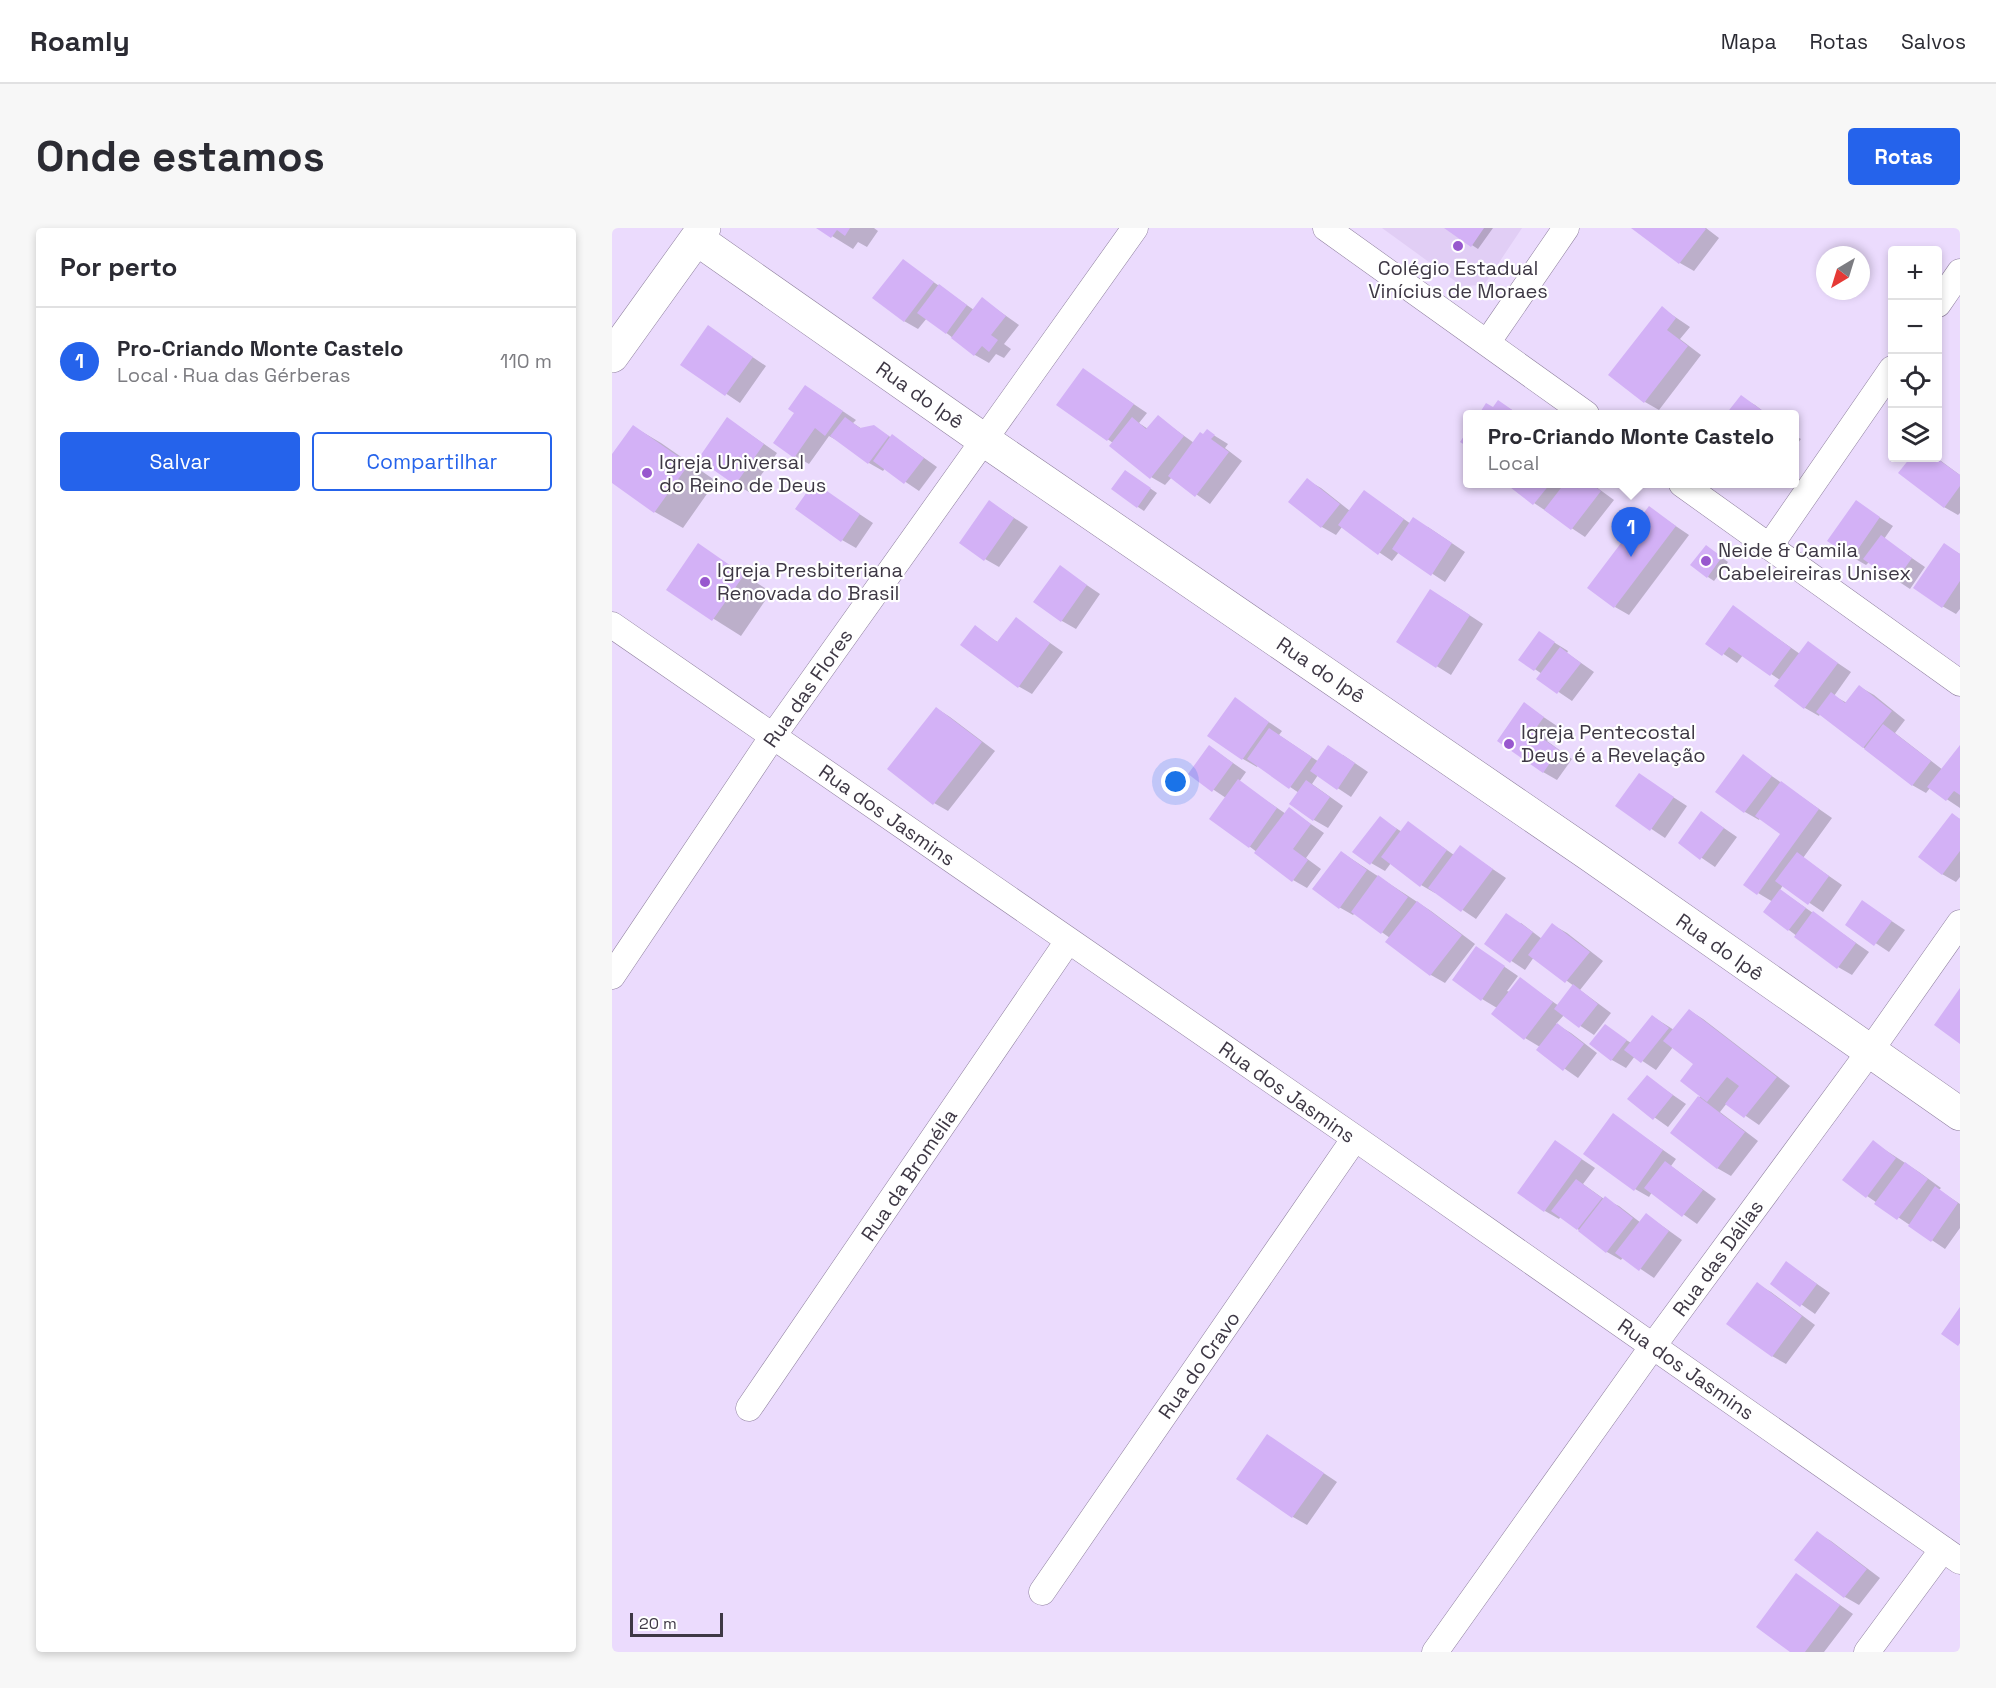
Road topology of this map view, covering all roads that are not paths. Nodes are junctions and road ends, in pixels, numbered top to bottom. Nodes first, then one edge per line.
1 (1136, 228) edge
2 (1326, 228) edge
3 (1566, 228) edge
4 (694, 232) edge
5 (1960, 272) edge
6 (1941, 300) edge
7 (1487, 343) junction
8 (612, 356) edge
9 (1888, 376) edge
10 (1580, 410) edge
11 (984, 440) junction
12 (1689, 488) edge
13 (1769, 547) junction
14 (612, 625) edge
15 (1960, 683) edge
16 (773, 736) junction
17 (1960, 923) edge
18 (1068, 941) junction
19 (612, 976) edge
20 (1870, 1051) junction
21 (1960, 1114) edge
22 (1355, 1138) junction
23 (1653, 1346) junction
24 (749, 1408) dead end
25 (1951, 1555) edge
26 (1042, 1592) dead end
27 (1435, 1652) edge
28 (1867, 1652) edge

1 - 11 street, Rua das Flores
2 - 7 street
3 - 7 street
4 - 8 street
4 - 11 street, Rua do Ipê
5 - 6 street
7 - 10 street
9 - 13 street
11 - 16 street, Rua das Flores
11 - 20 street, Rua do Ipê
12 - 13 street
13 - 15 street
14 - 16 street, Rua dos Jasmins
16 - 18 street, Rua dos Jasmins
16 - 19 street, Rua das Flores
17 - 20 street, Rua das Dálias
18 - 22 street, Rua dos Jasmins
18 - 24 street, Rua da Bromélia
20 - 21 street, Rua do Ipê
20 - 23 street, Rua das Dálias
22 - 23 street, Rua dos Jasmins
22 - 26 street, Rua do Cravo
23 - 25 street, Rua dos Jasmins
23 - 27 street, Rua das Dálias
25 - 28 street

